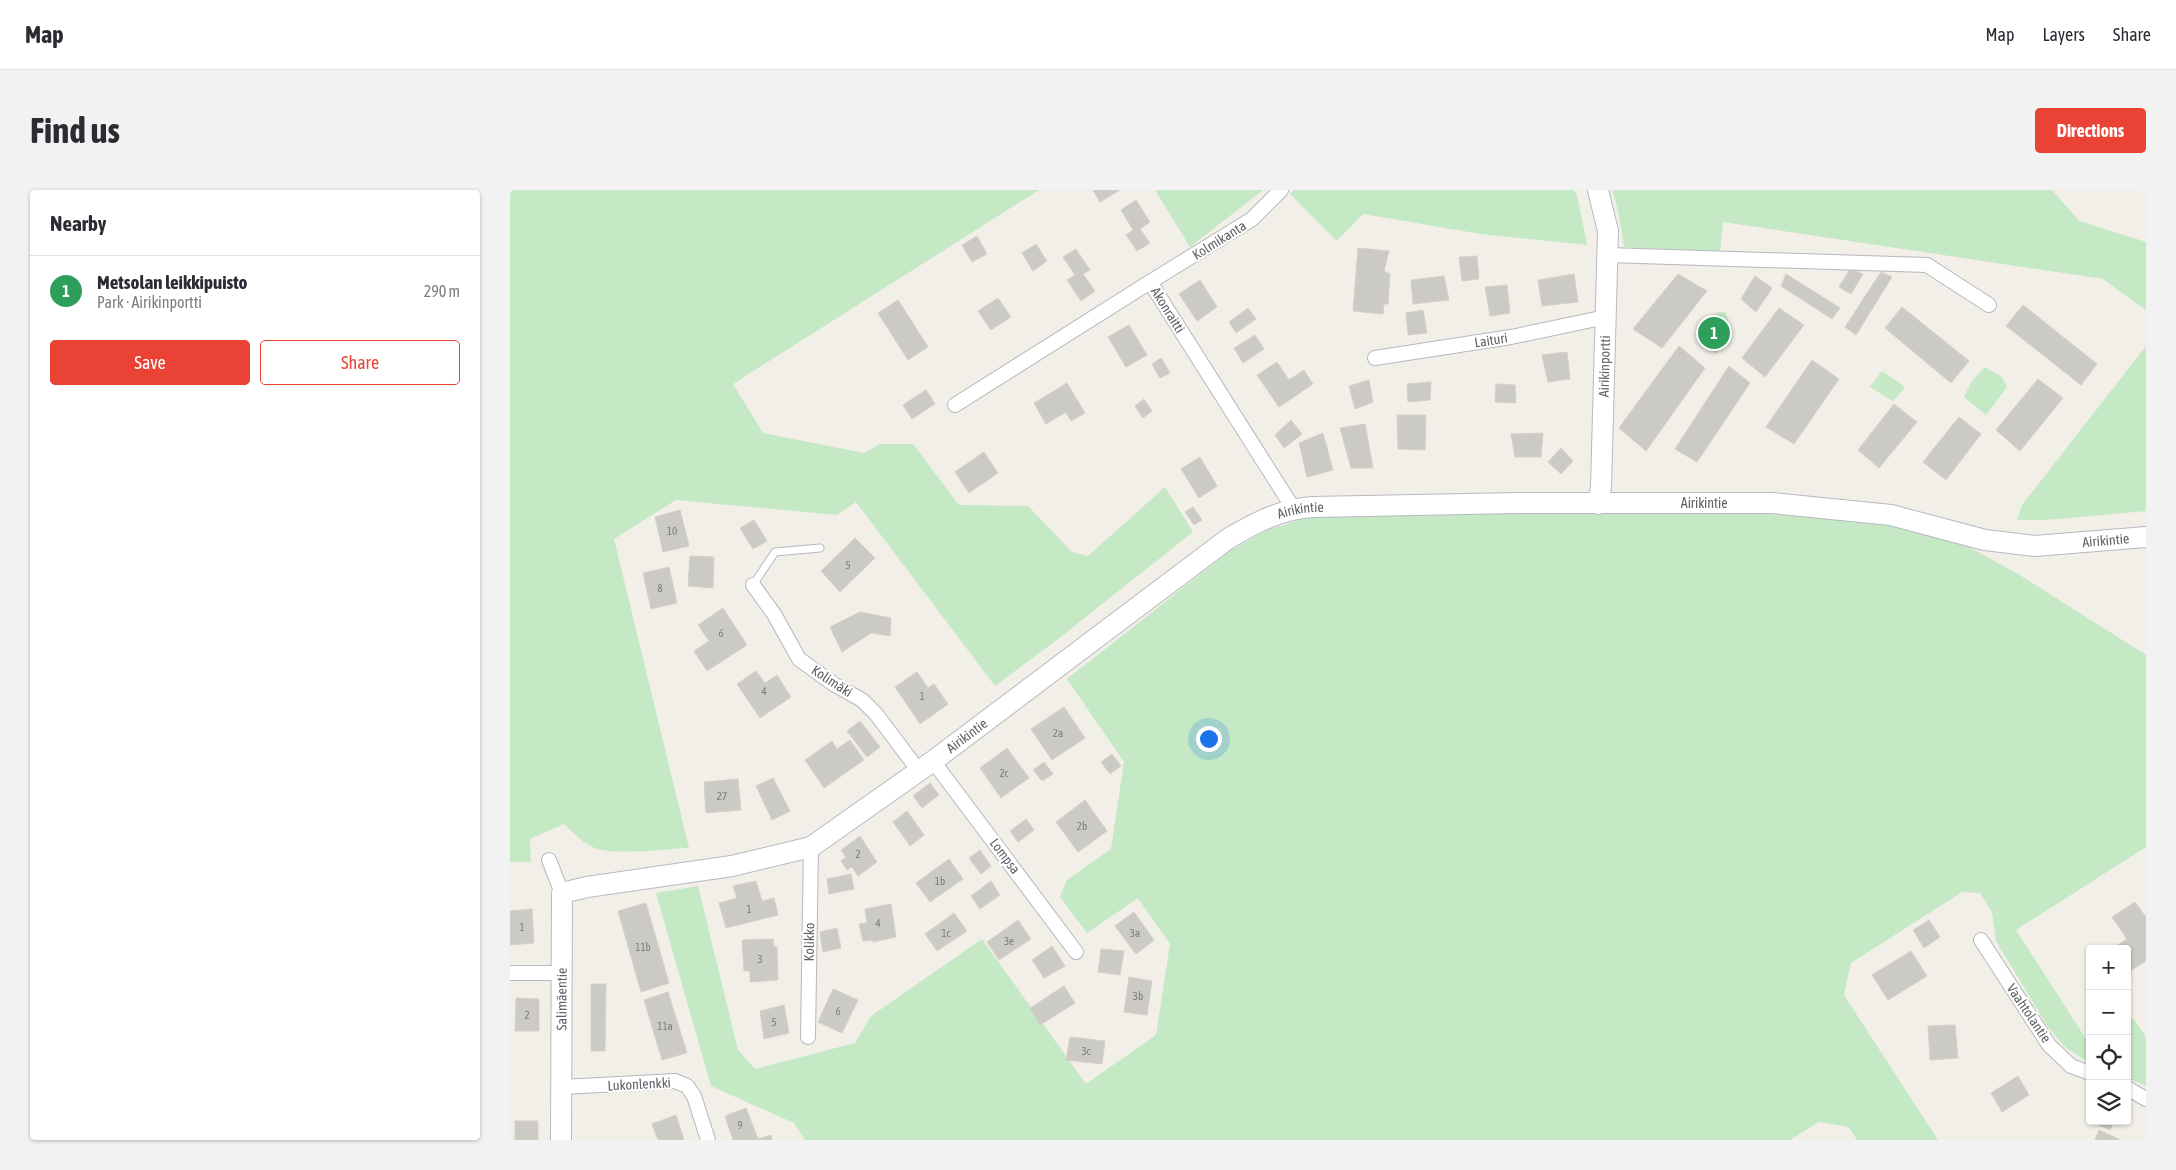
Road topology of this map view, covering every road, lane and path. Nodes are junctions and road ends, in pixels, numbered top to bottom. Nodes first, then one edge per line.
1 (1282, 190) edge
2 (1598, 190) edge
3 (1608, 255) junction
4 (1150, 282) junction
5 (1989, 305) dead end
6 (1606, 318) junction
7 (1375, 358) dead end
8 (955, 405) dead end
9 (1598, 504) junction
10 (1293, 508) junction
11 (2146, 537) edge
12 (820, 548) dead end
13 (753, 585) joint
14 (926, 766) junction
15 (811, 848) junction
16 (549, 860) dead end
17 (562, 893) junction
18 (1981, 940) dead end
19 (1076, 952) dead end
20 (510, 973) edge
21 (563, 973) junction
22 (808, 1037) dead end
23 (2086, 1072) edge
24 (562, 1087) junction
25 (2131, 1090) edge
26 (2146, 1099) edge
27 (561, 1140) edge
28 (708, 1140) edge

1 - 4 street, Kolmikanta
2 - 3 street, Airikinportti
3 - 5 street
3 - 6 street, Airikinportti
4 - 8 street, Akonraitti
4 - 10 street, Akonraitti
6 - 7 street, Laituri
6 - 9 street, Airikinportti
9 - 10 street, Airikintie
9 - 11 street, Airikintie
10 - 14 street, Airikintie
12 - 13 lane
13 - 14 street, Kolimäki
14 - 15 street, Airikintie
14 - 19 street, Lompsa
15 - 17 street, Airikintie
15 - 22 street, Kolikko
16 - 17 street, Salimäentie
17 - 21 street, Salimäentie
18 - 23 street, Vaahtolantie
20 - 21 street
21 - 24 street, Salimäentie
24 - 27 street, Salimäentie
24 - 28 street, Lukonlenkki
25 - 26 street

